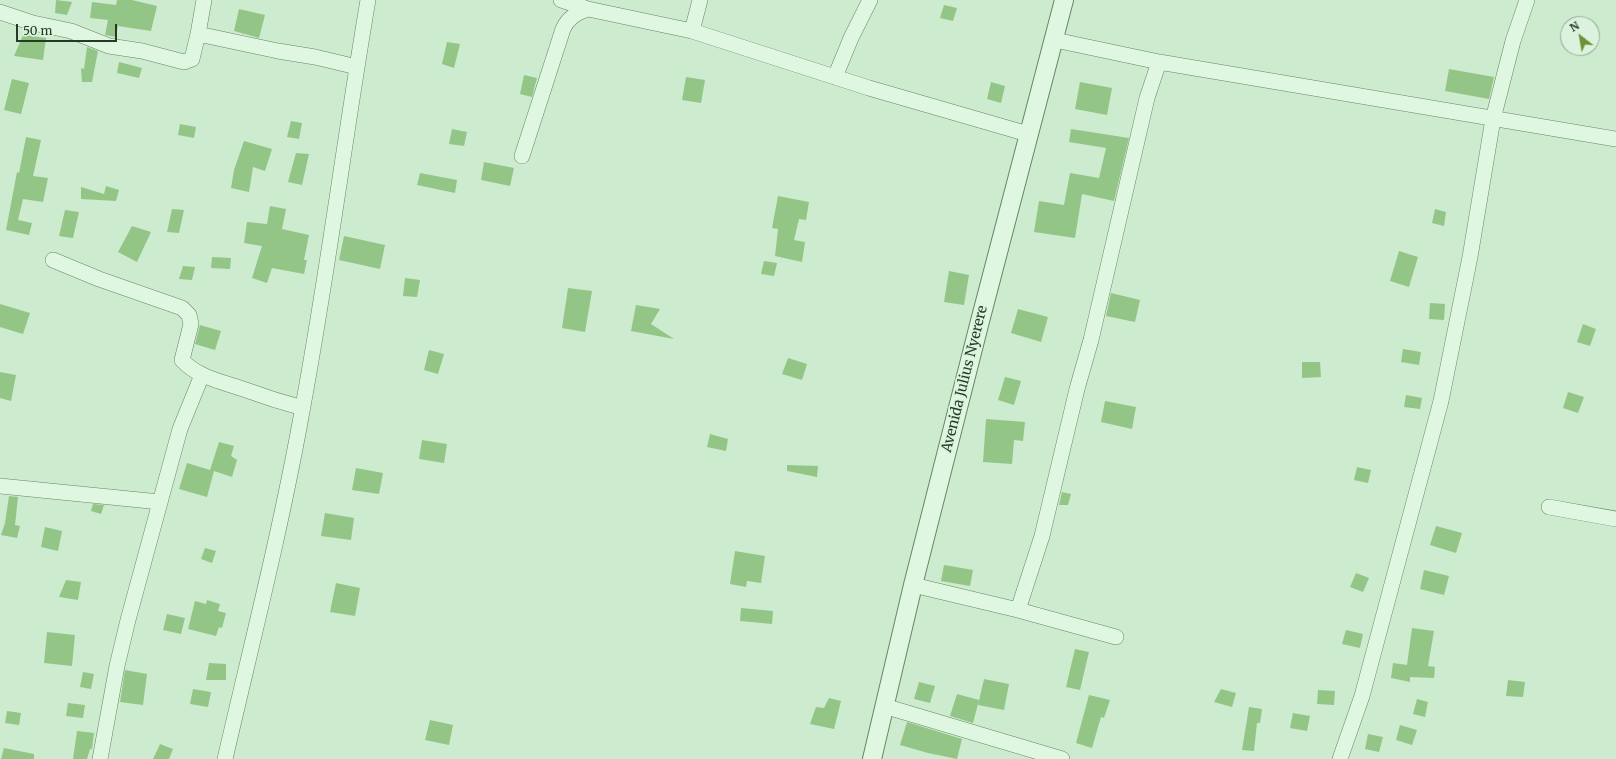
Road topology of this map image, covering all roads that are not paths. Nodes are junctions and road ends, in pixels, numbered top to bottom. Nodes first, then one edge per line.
1 (204, 0) edge
2 (368, 0) edge
3 (561, 0) edge
4 (700, 0) edge
5 (870, 0) edge
6 (1064, 0) edge
7 (1527, 0) edge
8 (588, 9) junction
9 (0, 12) edge
10 (692, 31) junction
11 (198, 34) junction
12 (1055, 40) junction
13 (1159, 62) junction
14 (357, 67) junction
15 (836, 77) junction
16 (1493, 119) junction
17 (1028, 134) junction
18 (1616, 139) edge
19 (522, 156) dead end
20 (53, 260) dead end
21 (202, 375) junction
22 (303, 408) junction
23 (0, 486) edge
24 (160, 502) junction
25 (1549, 507) dead end
26 (1616, 519) edge
27 (913, 585) junction
28 (1018, 610) junction
29 (1116, 637) dead end
30 (884, 706) junction
31 (100, 759) edge
32 (225, 759) edge
33 (872, 759) edge
34 (1062, 759) edge
35 (1340, 759) edge

1 - 11 street
2 - 14 street
3 - 8 street
4 - 10 street
5 - 15 street
6 - 12 street, Avenida Julius Nyerere
7 - 16 street
8 - 10 street
8 - 19 street
9 - 11 street
10 - 15 street
11 - 14 street
12 - 13 street
12 - 17 street, Avenida Julius Nyerere
13 - 16 street
13 - 28 street
14 - 22 street
15 - 17 street
16 - 18 street
16 - 35 street
17 - 27 street, Avenida Julius Nyerere
20 - 21 street
21 - 22 street
21 - 24 street
22 - 32 street
23 - 24 street
24 - 31 street
25 - 26 street
27 - 28 street
27 - 30 street, Avenida Julius Nyerere
28 - 29 street
30 - 33 street, Avenida Julius Nyerere
30 - 34 street

